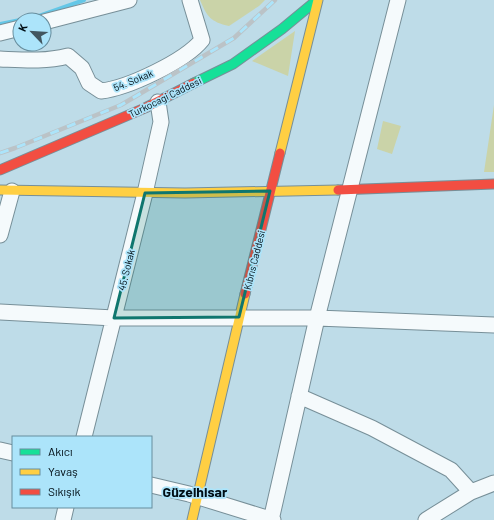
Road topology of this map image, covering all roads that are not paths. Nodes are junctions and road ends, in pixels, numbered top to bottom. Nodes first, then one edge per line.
1 (128, 0) edge
2 (190, 0) edge
3 (398, 0) edge
4 (316, 1) edge
5 (52, 20) edge
6 (12, 30) edge
7 (0, 33) edge
8 (0, 59) edge
9 (158, 102) junction
10 (0, 170) edge
11 (494, 184) edge
12 (350, 190) junction
13 (6, 191) edge
14 (267, 191) junction
15 (145, 193) junction
16 (0, 235) edge
17 (0, 312) edge
18 (114, 318) junction
19 (236, 318) junction
20 (317, 318) junction
21 (494, 325) edge
22 (299, 396) junction
23 (84, 436) edge
24 (0, 450) edge
25 (12, 453) edge
26 (494, 483) edge
27 (152, 485) edge
28 (471, 492) junction
29 (193, 496) junction
30 (66, 508) edge
31 (63, 520) edge
32 (183, 520) edge
33 (192, 520) edge
34 (271, 520) edge
35 (426, 520) edge

1 - 5 street
2 - 8 street, 54. Sokak
3 - 12 street
4 - 9 street, Turkocagi Caddesi
4 - 14 street, Kıbrıs Caddesi
6 - 7 street
9 - 10 street, Turkocagi Caddesi
9 - 15 street, 45. Sokak
11 - 12 street
12 - 14 street
12 - 20 street
13 - 15 street
13 - 16 street
14 - 15 street
14 - 19 street, Kıbrıs Caddesi
15 - 18 street, 45. Sokak
17 - 18 street
18 - 19 street
18 - 23 street, 45. Sokak
19 - 20 street
19 - 29 street, Kıbrıs Caddesi
20 - 21 street
20 - 22 street
22 - 28 street
22 - 34 street
24 - 25 street
26 - 28 street
27 - 29 street
28 - 35 street
29 - 32 street, Kıbrıs Caddesi
29 - 33 street, Kıbrıs Caddesi
29 - 34 street
30 - 31 street

